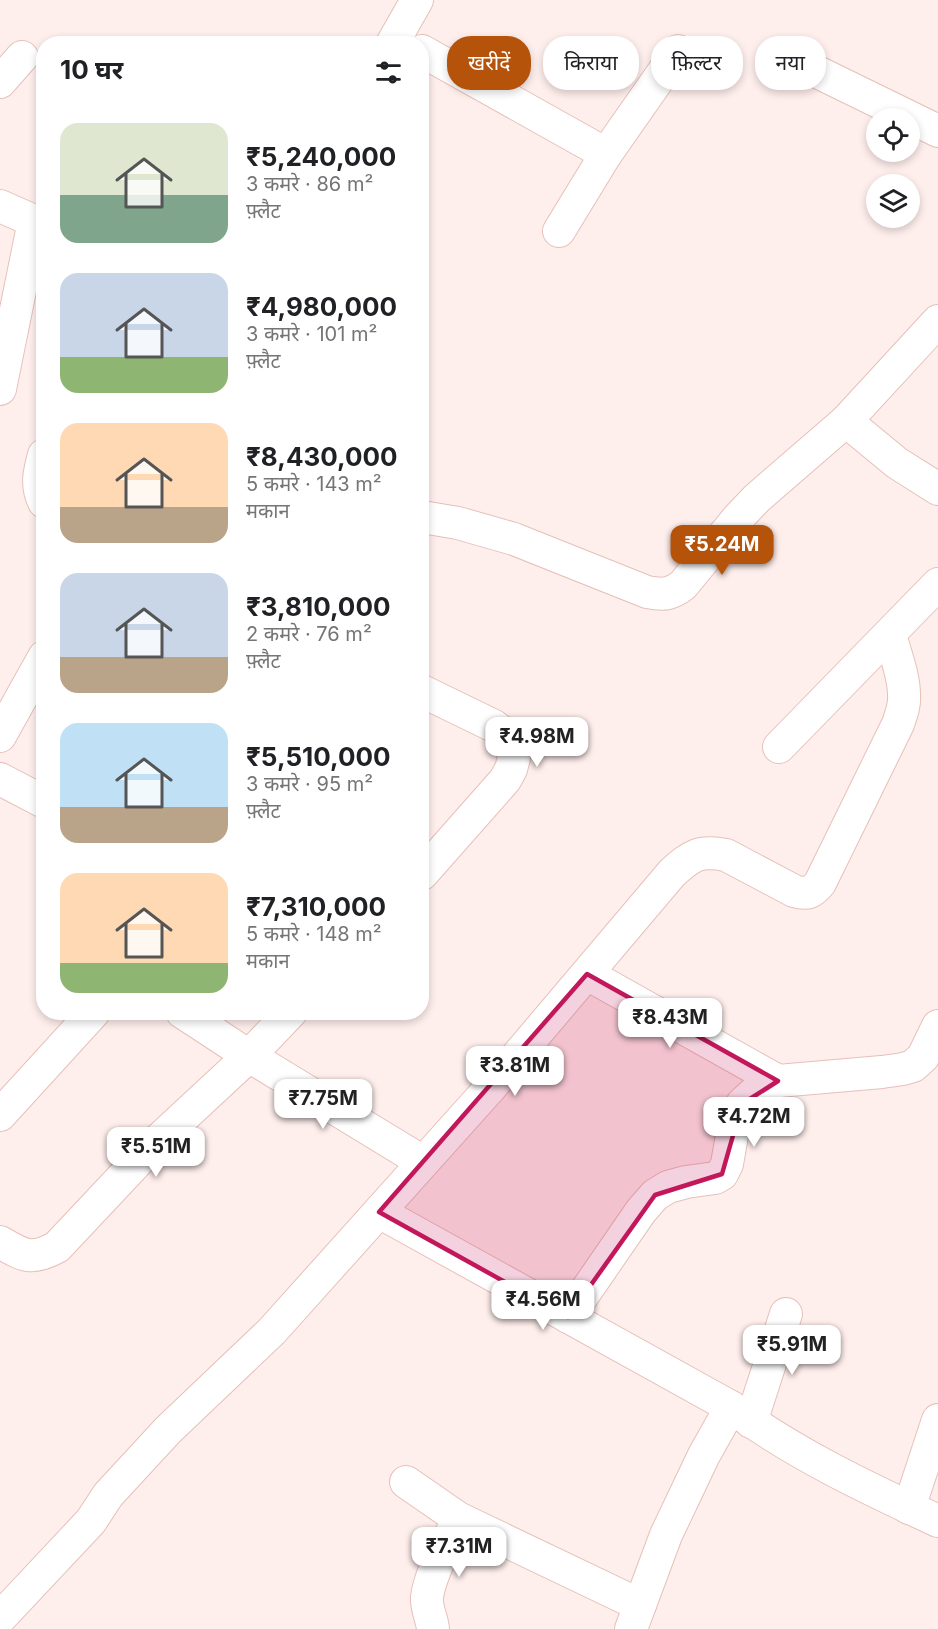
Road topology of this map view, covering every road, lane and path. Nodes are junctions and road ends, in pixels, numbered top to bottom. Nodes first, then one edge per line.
1 (408, 3) edge
2 (406, 36) edge
3 (22, 57) dead end
4 (429, 57) edge
5 (826, 76) edge
6 (0, 82) edge
7 (651, 90) edge
8 (938, 131) edge
9 (606, 154) junction
10 (0, 206) edge
11 (36, 221) edge
12 (559, 231) dead end
13 (36, 235) edge
14 (938, 321) edge
15 (0, 389) edge
16 (846, 421) junction
17 (938, 489) edge
18 (429, 518) edge
19 (938, 585) edge
20 (890, 634) junction
21 (36, 671) edge
22 (429, 694) edge
23 (0, 736) edge
24 (779, 747) dead end
25 (0, 779) edge
26 (36, 797) edge
27 (429, 866) edge
28 (587, 974) junction
29 (87, 1020) edge
30 (194, 1020) edge
31 (283, 1020) edge
32 (938, 1026) edge
33 (249, 1056) junction
34 (778, 1081) junction
35 (0, 1115) edge
36 (423, 1162) junction
37 (379, 1212) junction
38 (0, 1242) edge
39 (786, 1314) dead end
40 (568, 1317) junction
41 (741, 1414) junction
42 (938, 1420) edge
43 (406, 1482) dead end
44 (909, 1508) junction
45 (458, 1518) junction
46 (938, 1521) edge
47 (635, 1617) edge
48 (0, 1618) edge
49 (433, 1629) edge

1 - 2 street
3 - 6 street
4 - 9 street
5 - 8 street
7 - 9 street
9 - 12 street
10 - 11 street
13 - 15 street
14 - 16 street
16 - 17 street
16 - 18 street
19 - 20 street
20 - 24 street
20 - 28 street
21 - 23 street
22 - 27 street
25 - 26 street
28 - 34 street
28 - 36 street
29 - 35 street
30 - 33 street
31 - 33 street
32 - 34 street
33 - 36 street
33 - 38 street
34 - 40 street
36 - 37 street
37 - 40 street
37 - 48 street
39 - 41 street
40 - 41 street
41 - 44 street
41 - 47 street
42 - 44 street
43 - 45 street
44 - 46 street
45 - 47 street
45 - 49 street

